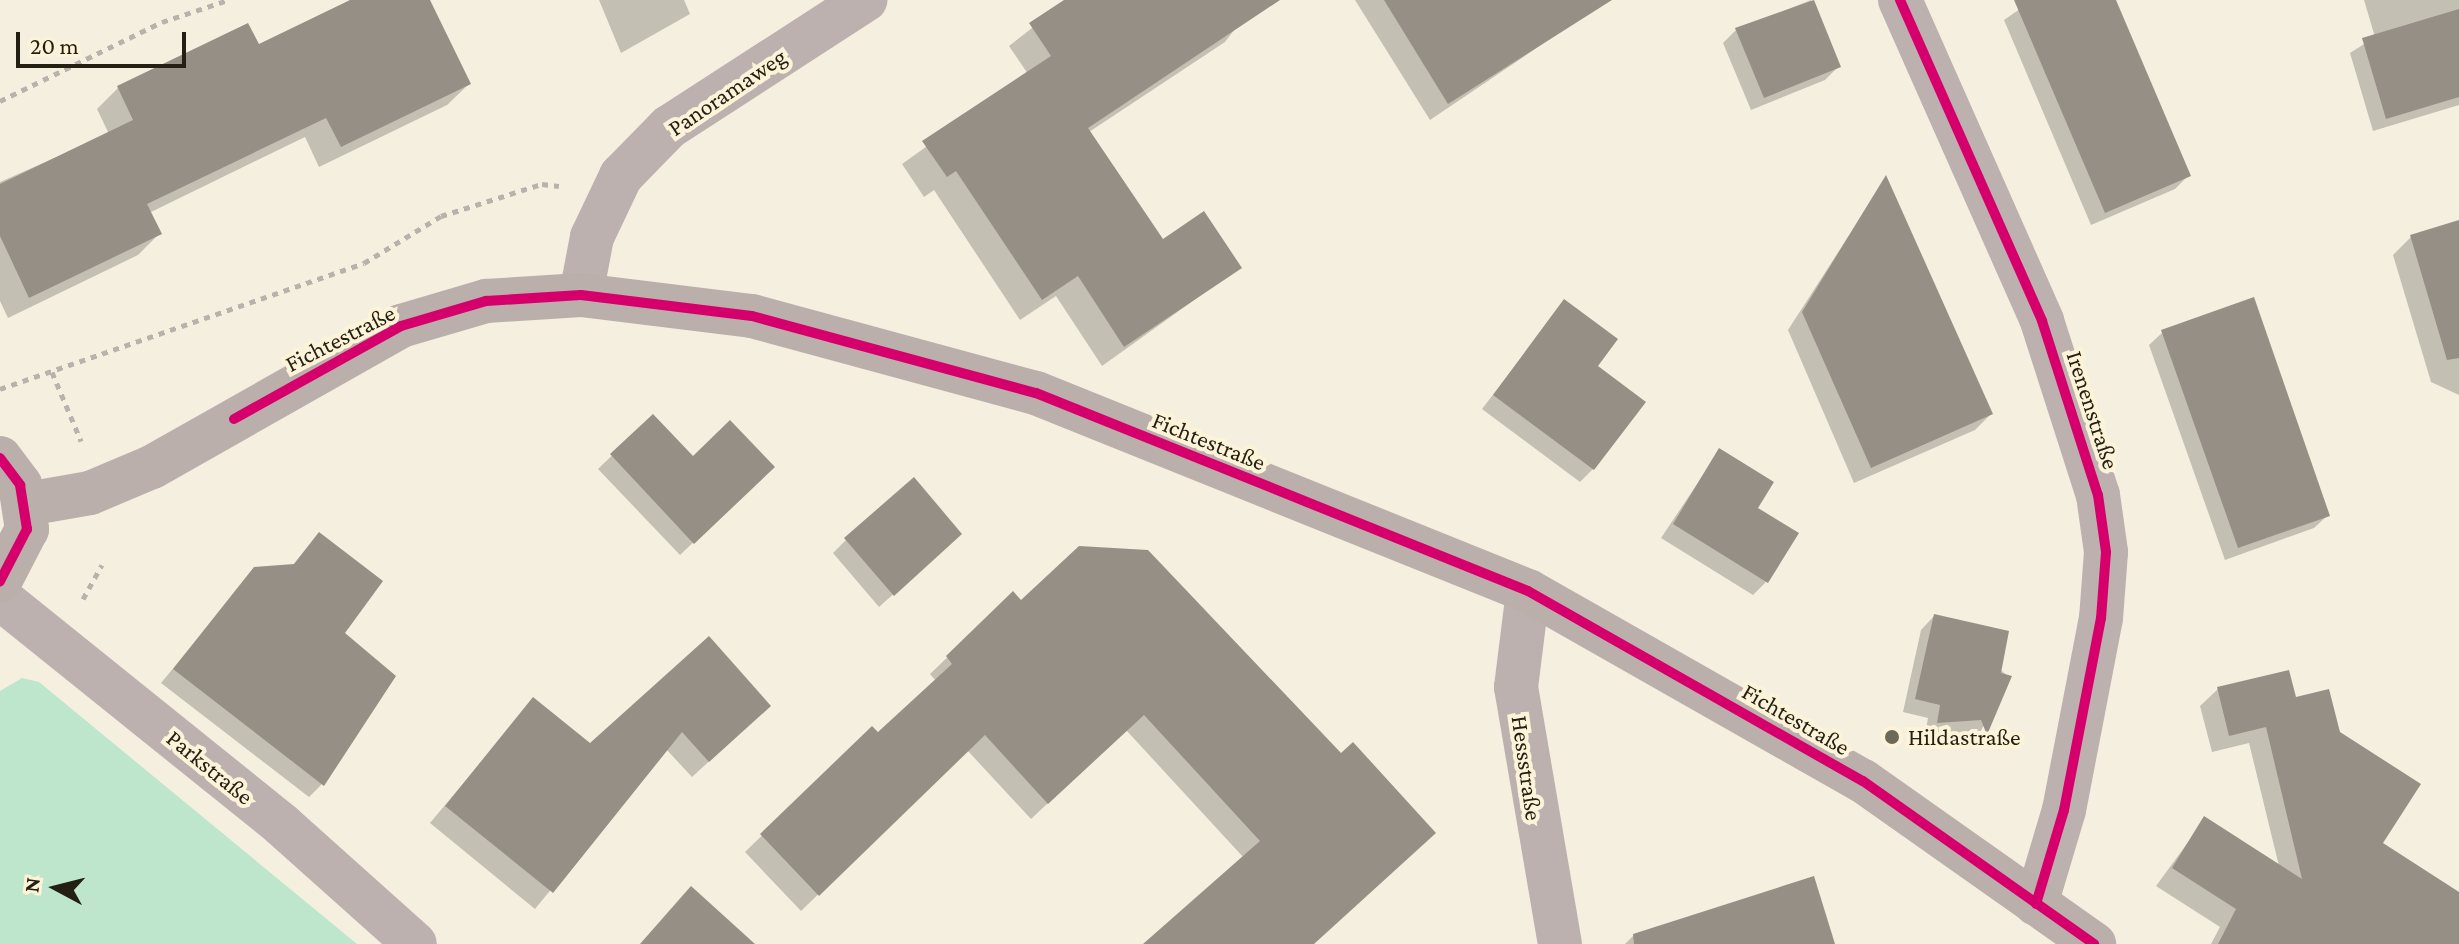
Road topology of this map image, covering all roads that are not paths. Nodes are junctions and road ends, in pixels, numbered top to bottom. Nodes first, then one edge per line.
1 (865, 0) edge
2 (1900, 0) edge
3 (581, 295) junction
4 (0, 458) edge
5 (27, 504) junction
6 (0, 581) edge
7 (1528, 591) junction
8 (0, 598) edge
9 (2036, 904) junction
10 (415, 944) edge
11 (1560, 944) edge
12 (2094, 944) edge

1 - 3 street, Panoramaweg
2 - 9 street, Irenenstraße
3 - 5 street, Fichtestraße
3 - 7 street, Fichtestraße
4 - 5 street
5 - 6 street
7 - 9 street, Fichtestraße
7 - 11 street, Hessstraße
8 - 10 street, Parkstraße
9 - 12 street, Fichtestraße

